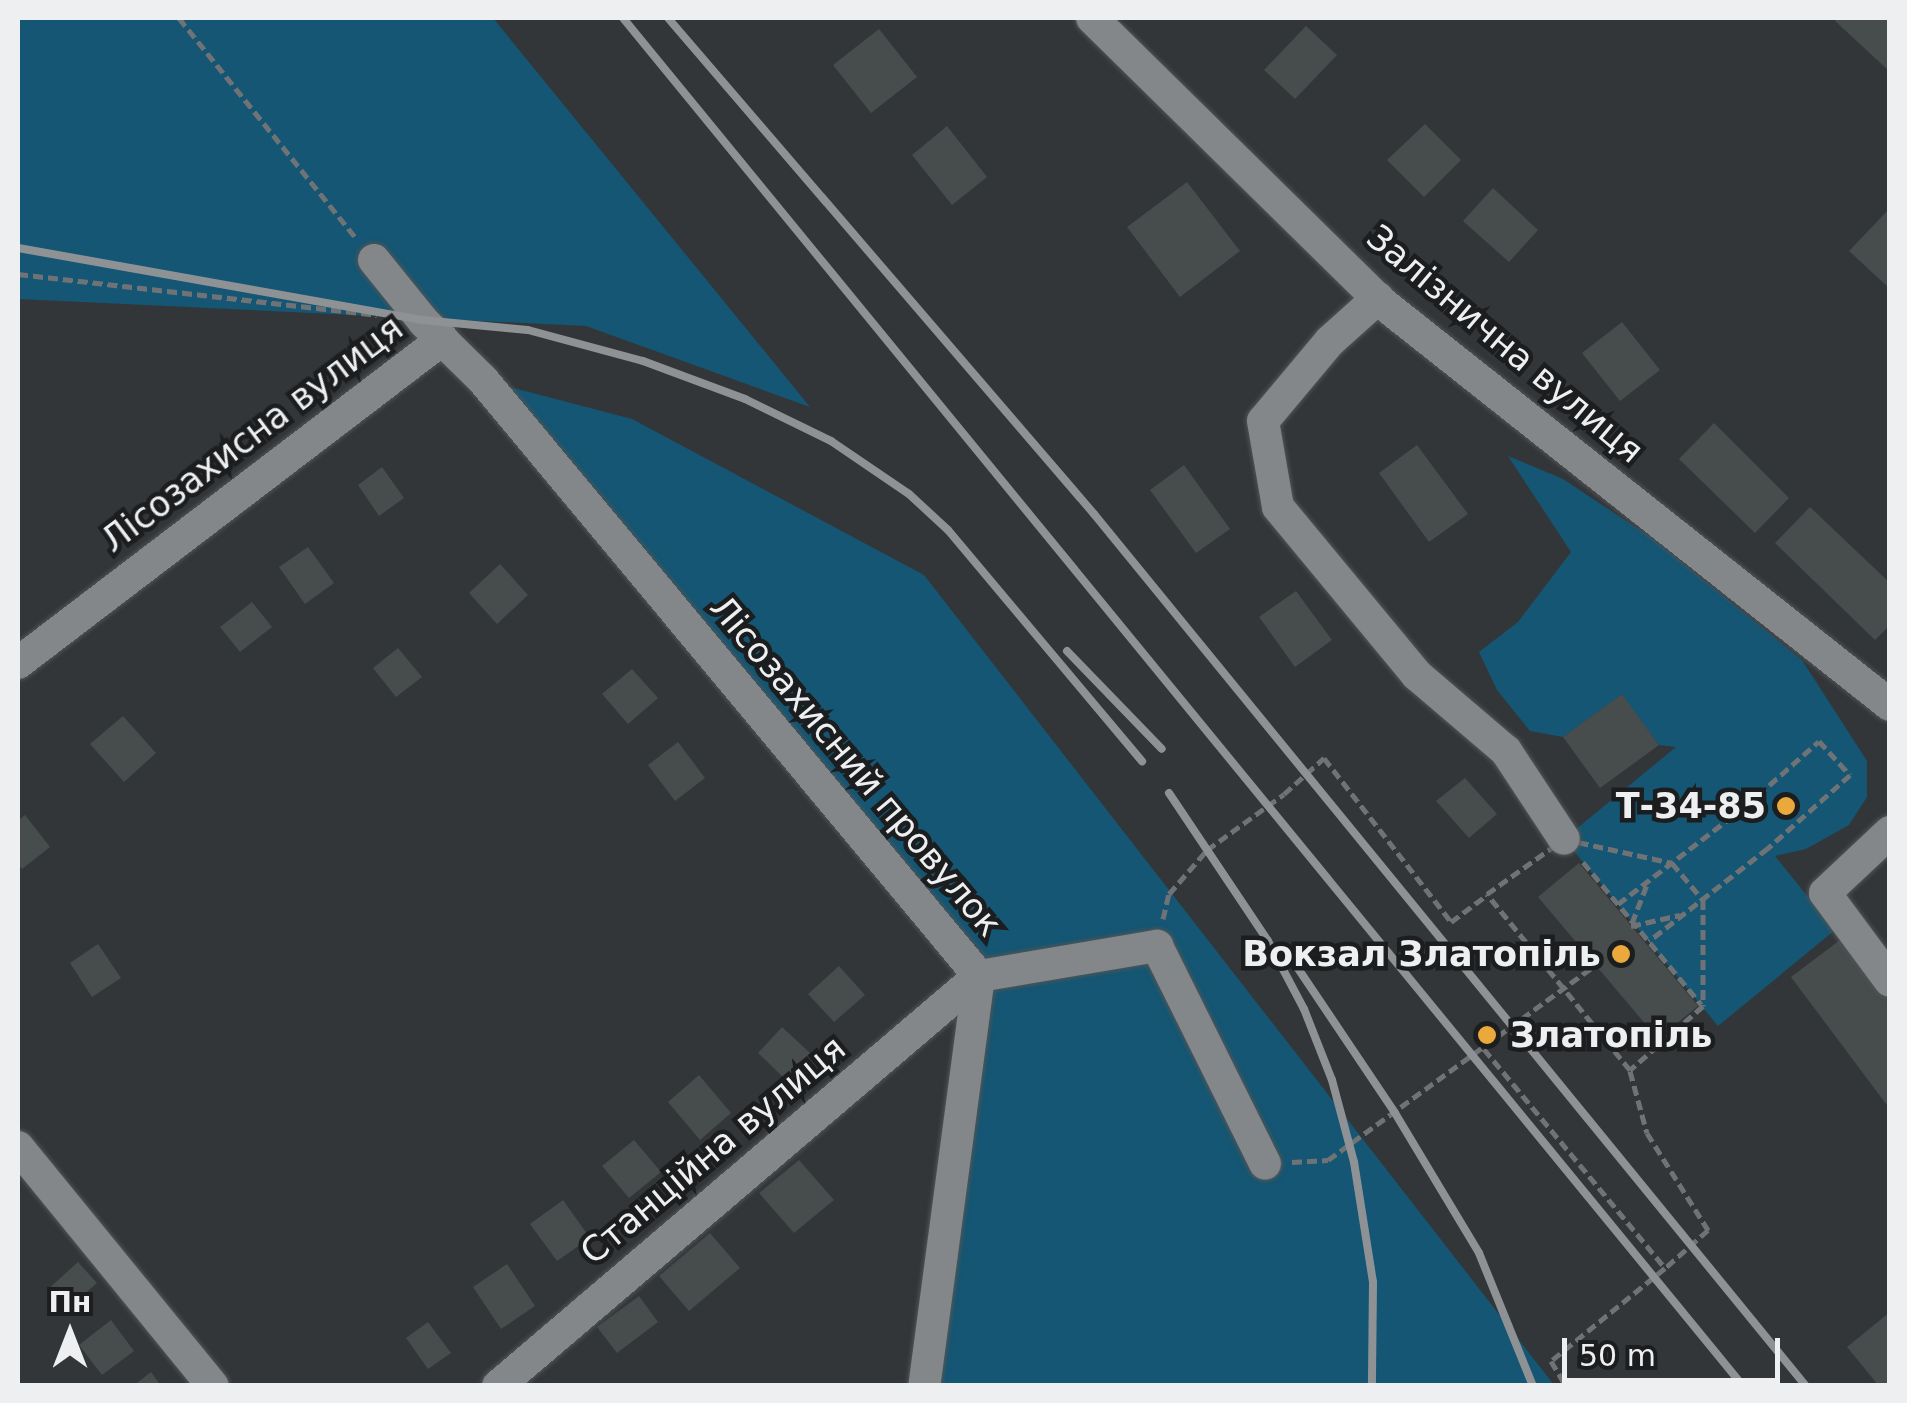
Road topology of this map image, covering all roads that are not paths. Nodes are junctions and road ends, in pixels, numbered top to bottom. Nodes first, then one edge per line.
1 (1092, 18) edge
2 (374, 260) road end
3 (1378, 298) junction
4 (433, 331) junction
5 (18, 663) edge
6 (1890, 704) edge
7 (1890, 832) edge
8 (1564, 840) road end
9 (979, 976) junction
10 (1890, 980) edge
11 (18, 1146) edge
12 (1264, 1164) road end
13 (213, 1386) edge
14 (498, 1386) edge
15 (924, 1386) edge

1 - 3 street, Залізнична вулиця
2 - 4 street, Лісозахисна вулиця
3 - 6 street, Залізнична вулиця
3 - 8 street
4 - 5 street, Лісозахисна вулиця
4 - 9 street, Лісозахисний провулок
7 - 10 street
9 - 12 street
9 - 14 street, Станційна вулиця
9 - 15 street, Лісозахисний провулок
11 - 13 street

